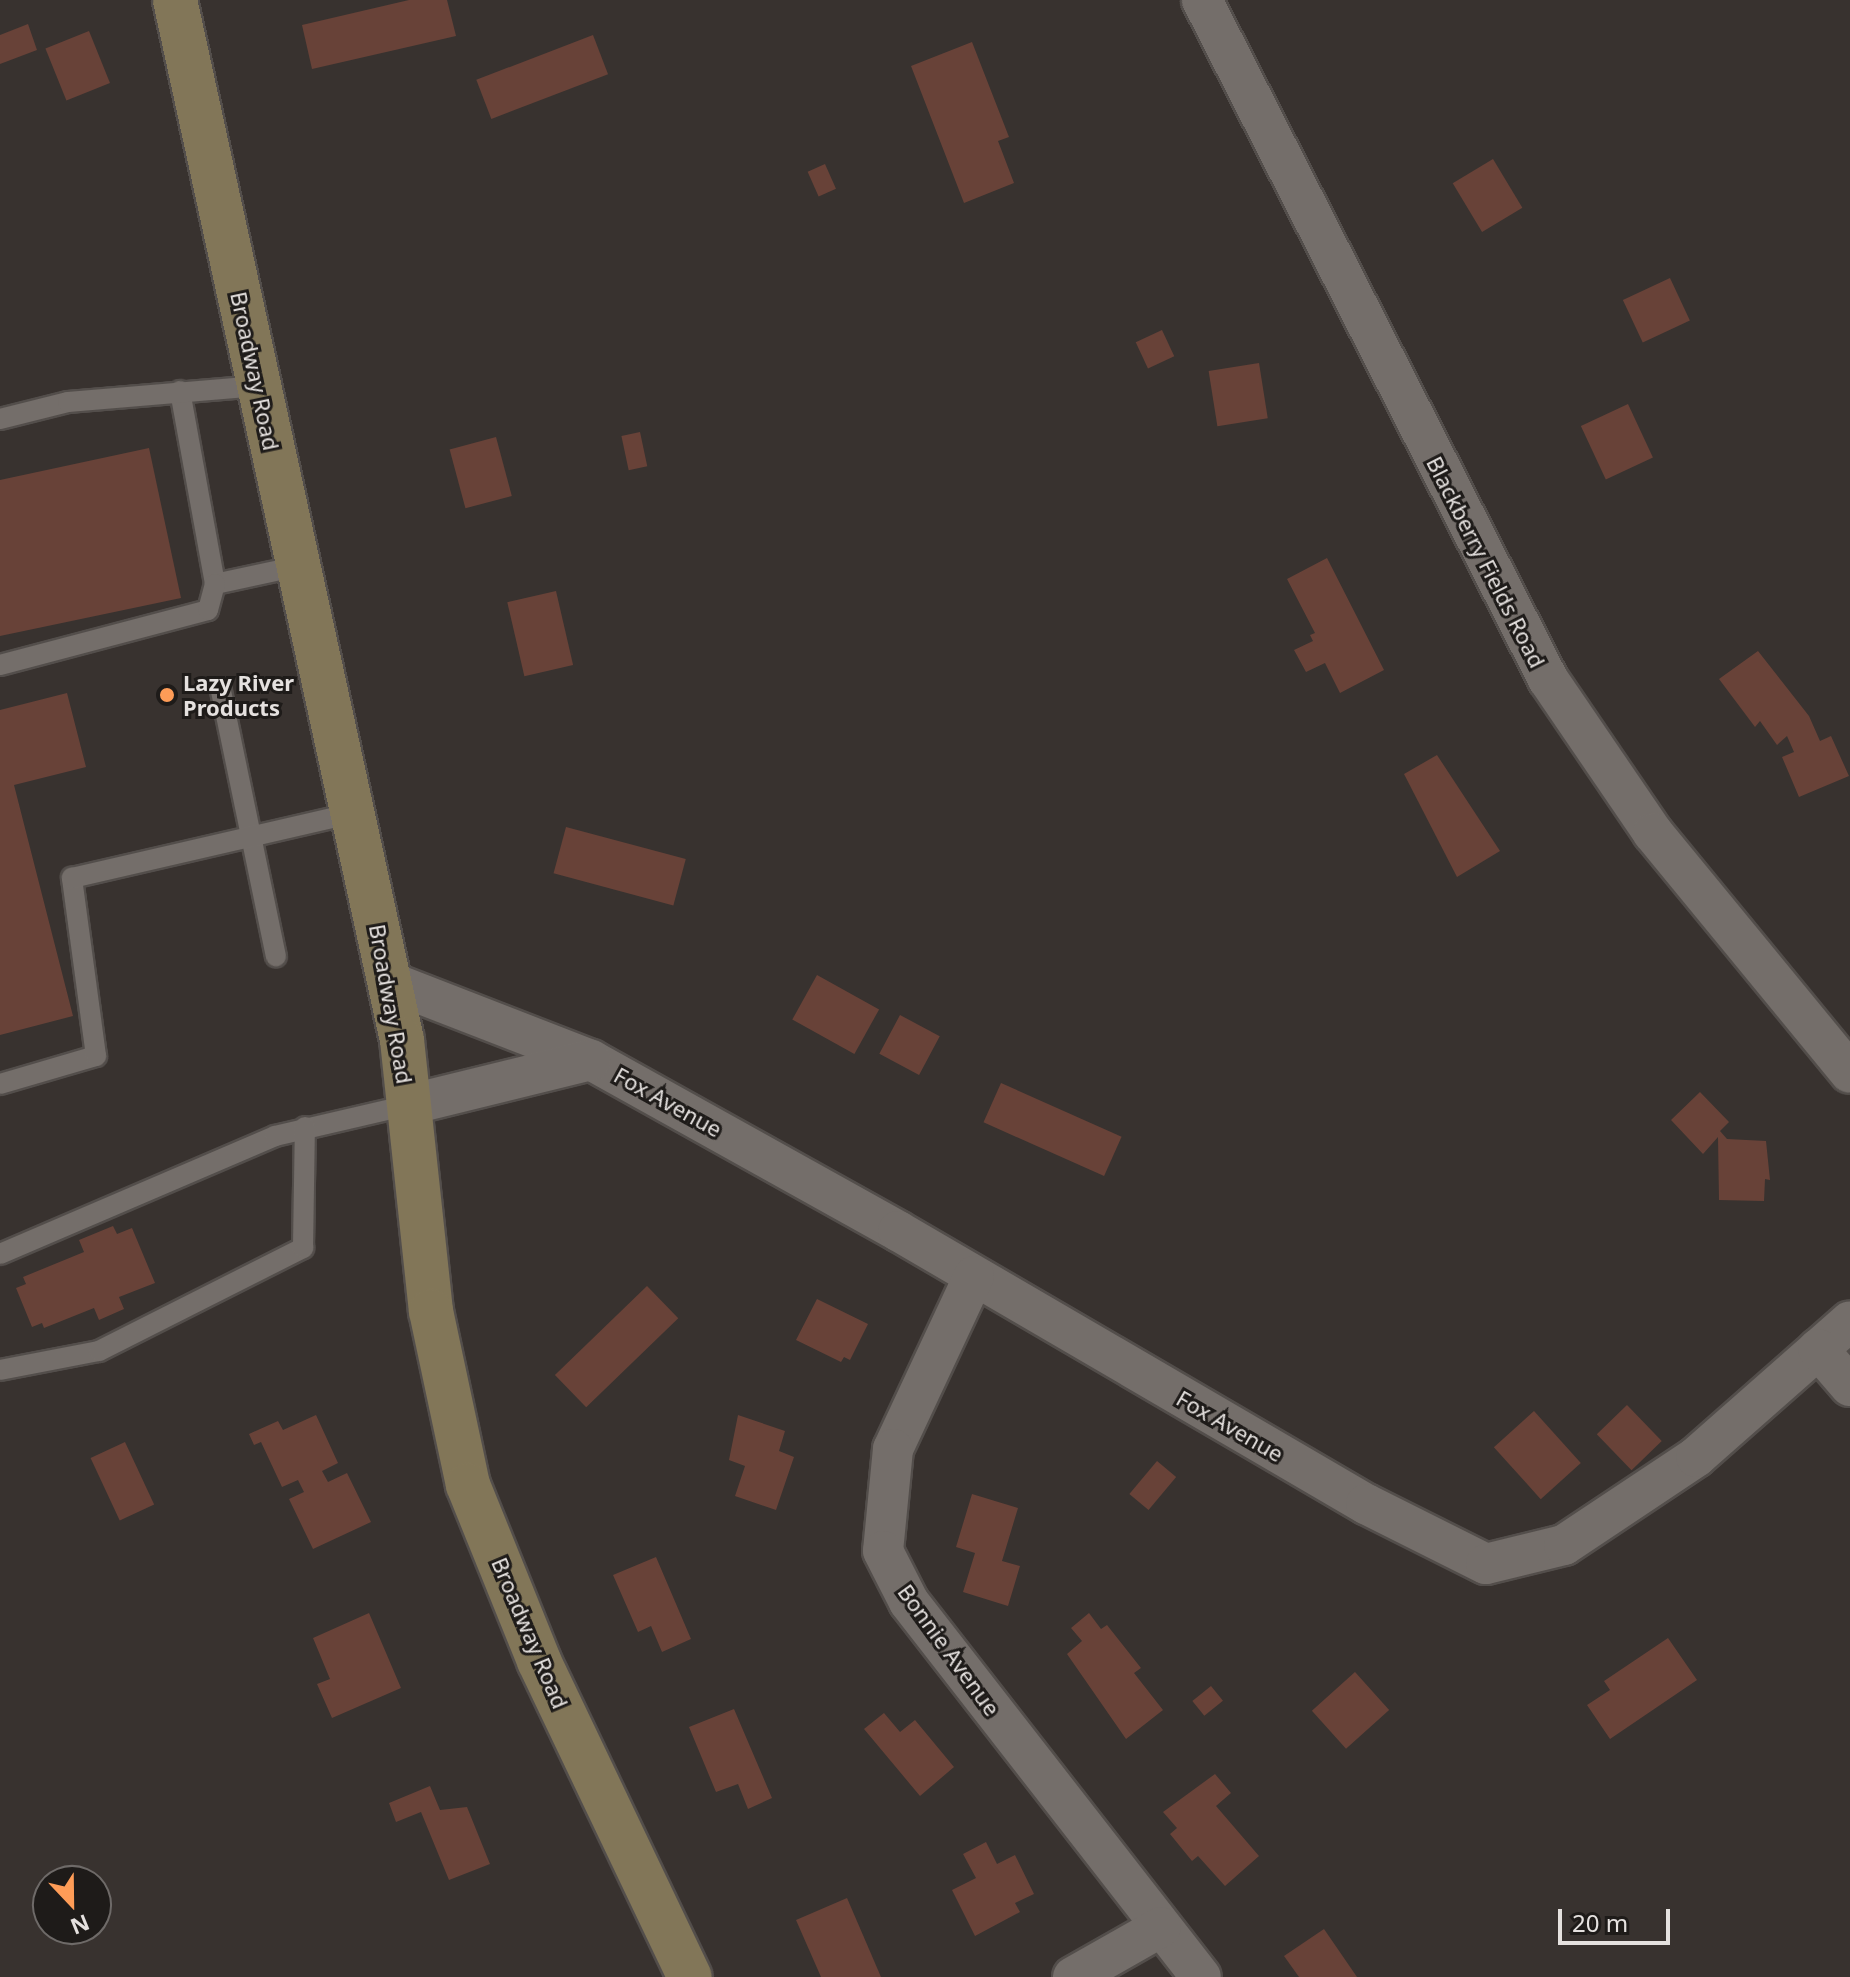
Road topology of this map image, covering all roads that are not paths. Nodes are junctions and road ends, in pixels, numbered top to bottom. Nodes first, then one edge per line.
1 (175, 0) edge
2 (1202, 0) edge
3 (258, 386) junction
4 (180, 391) junction
5 (0, 419) edge
6 (298, 566) junction
7 (215, 584) junction
8 (0, 665) edge
9 (221, 691) dead end
10 (353, 813) junction
11 (252, 836) junction
12 (276, 956) dead end
13 (390, 982) junction
14 (591, 1060) junction
15 (1850, 1073) edge
16 (0, 1084) edge
17 (408, 1105) junction
18 (305, 1127) junction
19 (0, 1254) edge
20 (974, 1276) junction
21 (1850, 1321) edge
22 (1818, 1349) junction
23 (0, 1370) edge
24 (1850, 1386) edge
25 (1161, 1927) junction
26 (690, 1977) edge
27 (1073, 1977) edge
28 (1201, 1977) edge

1 - 3 main road, Broadway Road
2 - 15 street, Blackberry Fields Road
3 - 4 lane
3 - 6 main road, Broadway Road
4 - 5 lane
4 - 7 lane
6 - 7 lane
6 - 10 main road, Broadway Road
7 - 8 lane
9 - 11 lane
10 - 11 lane
10 - 13 main road, Broadway Road
11 - 12 lane
11 - 16 lane
13 - 14 street, Fox Avenue
13 - 17 main road, Broadway Road
14 - 17 street, Fox Avenue
14 - 20 street, Fox Avenue
17 - 18 lane
17 - 26 main road, Broadway Road
18 - 19 lane
18 - 23 lane
20 - 22 street, Fox Avenue
20 - 25 street, Bonnie Avenue
21 - 22 street, Fox Avenue
22 - 24 street
25 - 27 street
25 - 28 street, Bonnie Avenue

